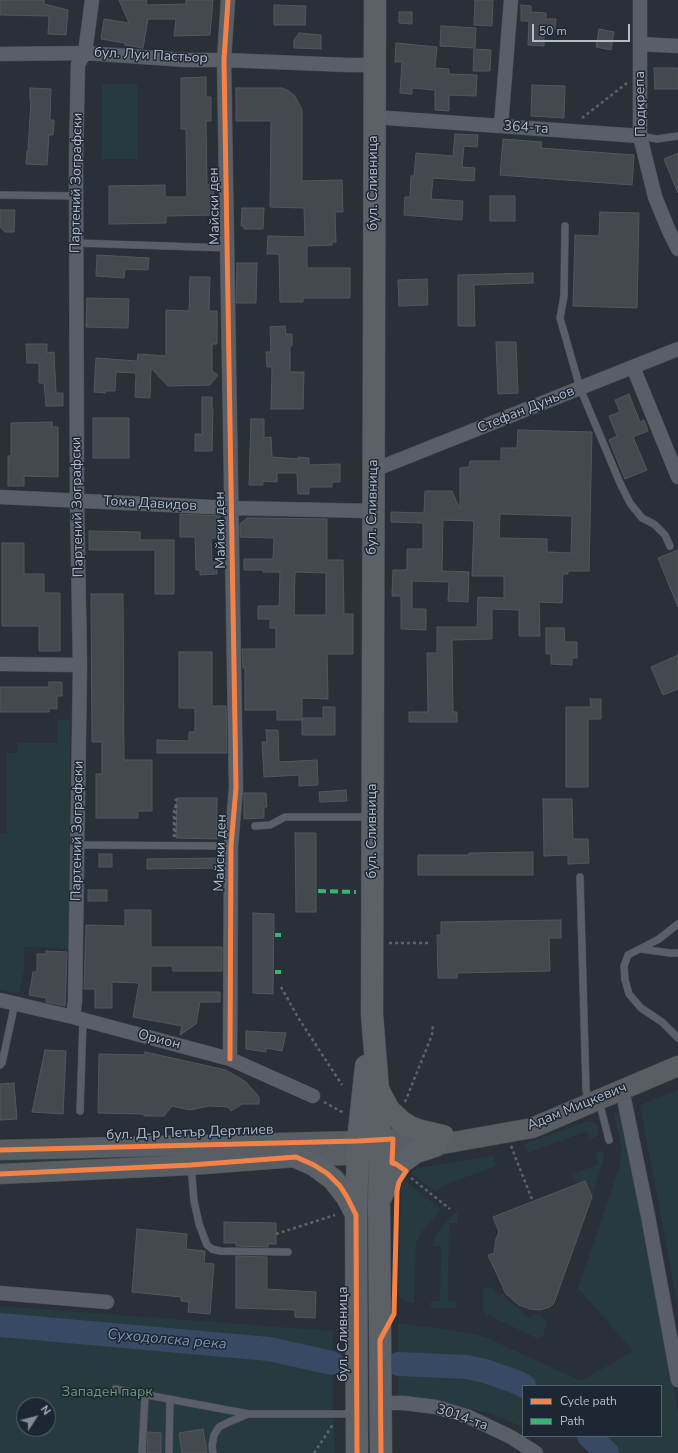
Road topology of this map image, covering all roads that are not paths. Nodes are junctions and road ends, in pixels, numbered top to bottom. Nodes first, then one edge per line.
1 (92, 0) edge
2 (228, 0) edge
3 (375, 0) edge
4 (511, 0) edge
5 (640, 0) edge
6 (640, 44) junction
7 (678, 46) edge
8 (85, 53) junction
9 (0, 54) edge
10 (224, 60) junction
11 (374, 65) junction
12 (374, 117) junction
13 (501, 126) junction
14 (640, 136) junction
15 (678, 136) edge
16 (0, 195) edge
17 (76, 196) junction
18 (565, 226) dead end
19 (76, 243) junction
20 (228, 248) junction
21 (678, 249) edge
22 (678, 349) edge
23 (633, 367) junction
24 (580, 388) junction
25 (374, 470) junction
26 (678, 477) edge
27 (0, 497) edge
28 (78, 500) junction
29 (232, 508) junction
30 (373, 511) junction
31 (670, 546) dead end
32 (0, 664) edge
33 (80, 665) junction
34 (372, 817) junction
35 (255, 826) dead end
36 (78, 845) junction
37 (231, 846) junction
38 (580, 877) dead end
39 (678, 924) edge
40 (640, 949) junction
41 (678, 953) edge
42 (0, 1000) edge
43 (15, 1004) junction
44 (372, 1014) junction
45 (78, 1018) junction
46 (678, 1038) edge
47 (230, 1059) junction
48 (0, 1065) edge
49 (678, 1066) edge
50 (622, 1089) junction
51 (378, 1090) junction
52 (313, 1096) road end
53 (593, 1102) junction
54 (80, 1111) dead end
55 (609, 1140) dead end
56 (439, 1141) junction
57 (380, 1146) junction
58 (358, 1148) junction
59 (0, 1150) edge
60 (296, 1157) junction
61 (191, 1165) junction
62 (0, 1174) edge
63 (379, 1204) junction
64 (356, 1215) junction
65 (288, 1252) dead end
66 (0, 1293) edge
67 (107, 1302) dead end
68 (678, 1380) edge
69 (115, 1389) dead end
70 (145, 1395) junction
71 (170, 1399) junction
72 (381, 1403) junction
73 (248, 1414) junction
74 (348, 1414) junction
75 (534, 1452) edge
76 (142, 1453) edge
77 (169, 1453) edge
78 (213, 1453) edge
79 (357, 1453) edge
80 (381, 1453) edge

1 - 8 street, Партений Зографски
2 - 10 street, Майски ден
3 - 11 main road, бул. Сливница
4 - 13 street
5 - 6 street, Подкрепа
6 - 7 street
6 - 14 street, Подкрепа
8 - 9 street, бул. Луи Пастьор
8 - 10 street, бул. Луи Пастьор
8 - 17 street, Партений Зографски
10 - 11 street, бул. Луи Пастьор
10 - 20 street, Майски ден
11 - 12 main road, бул. Сливница
12 - 13 street, 364-та
12 - 25 main road, бул. Сливница
13 - 14 street, 364-та
14 - 15 lane, 364-та
14 - 21 street, Подкрепа
16 - 17 lane
17 - 19 street, Партений Зографски
18 - 24 lane
19 - 20 lane
19 - 28 street, Партений Зографски
20 - 29 street, Майски ден
22 - 23 street, Стефан Дуньов
23 - 24 street, Стефан Дуньов
23 - 26 street
24 - 25 street, Стефан Дуньов
24 - 31 lane
25 - 30 main road, бул. Сливница
27 - 28 street, Тома Давидов
28 - 29 street, Тома Давидов
28 - 33 street, Партений Зографски
29 - 30 street, Тома Давидов
29 - 37 street, Майски ден
30 - 34 main road, бул. Сливница
32 - 33 street
33 - 36 street, Партений Зографски
34 - 35 lane
34 - 44 main road, бул. Сливница
36 - 37 lane
36 - 45 street, Партений Зографски
37 - 47 street, Майски ден
38 - 53 lane
39 - 40 lane
40 - 41 lane
40 - 46 lane
42 - 43 street, Орион
43 - 45 street, Орион
43 - 48 lane
44 - 51 main road, бул. Сливница
44 - 58 main road, бул. Сливница
45 - 47 street, Орион
45 - 54 lane
47 - 52 street, Орион
49 - 50 main road, Адам Мицкевич
50 - 53 main road, Адам Мицкевич
50 - 68 street
51 - 56 main road
51 - 57 main road, бул. Сливница
53 - 55 lane
53 - 56 main road, Адам Мицкевич
56 - 57 main road, Адам Мицкевич
56 - 63 main road
57 - 58 main road, бул. Д-р Петър Дертлиев
57 - 63 main road, бул. Сливница
58 - 59 main road, бул. Д-р Петър Дертлиев
58 - 60 main road, бул. Д-р Петър Дертлиев
58 - 64 main road, бул. Сливница
60 - 61 main road, бул. Д-р Петър Дертлиев
60 - 64 main road
61 - 62 main road, бул. Д-р Петър Дертлиев
61 - 65 lane
63 - 72 main road, бул. Сливница
64 - 74 main road, бул. Сливница
66 - 67 street
69 - 70 lane
70 - 71 lane
70 - 76 lane
71 - 73 lane
71 - 77 lane
72 - 75 street, 3014-та
72 - 80 main road, бул. Сливница
73 - 74 lane
73 - 78 lane
74 - 79 main road, бул. Сливница

